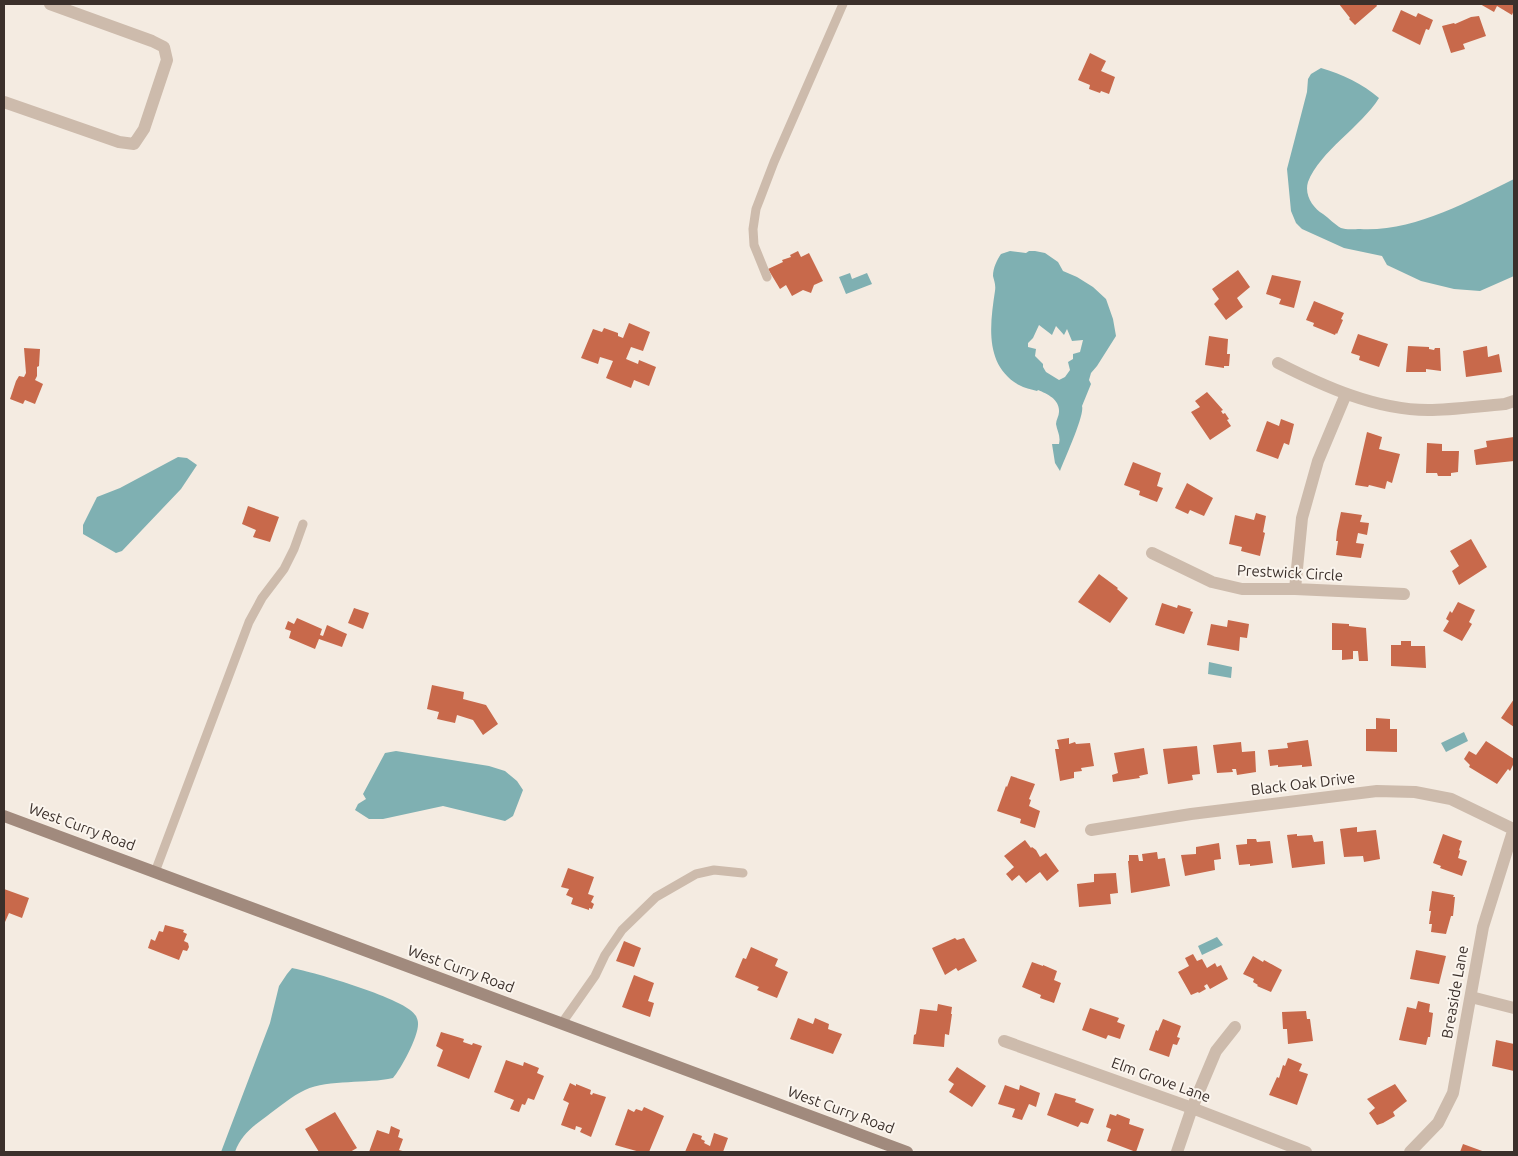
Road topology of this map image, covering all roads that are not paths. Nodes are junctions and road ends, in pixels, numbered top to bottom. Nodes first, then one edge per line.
1 (50, 4) edge
2 (843, 4) edge
3 (4, 102) edge
4 (767, 277) dead end
5 (1278, 363) dead end
6 (1346, 394) junction
7 (1514, 401) edge
8 (303, 524) dead end
9 (1152, 554) dead end
10 (1294, 589) junction
11 (1404, 594) dead end
12 (4, 816) edge
13 (1514, 829) edge
14 (1091, 830) dead end
15 (155, 872) junction
16 (742, 873) dead end
17 (1471, 997) junction
18 (1514, 1008) edge
19 (562, 1024) junction
20 (1235, 1027) dead end
21 (1004, 1041) dead end
22 (1192, 1108) junction
23 (908, 1152) edge
24 (1177, 1152) edge
25 (1306, 1152) edge
26 (1410, 1152) edge

1 - 3 street
2 - 4 lane
5 - 6 street
6 - 7 street
6 - 10 street
8 - 15 lane
9 - 10 street, Prestwick Circle
10 - 11 street, Prestwick Circle
12 - 15 street, West Curry Road
13 - 14 street, Black Oak Drive
13 - 17 street, Breaside Lane
15 - 19 street, West Curry Road
16 - 19 lane
17 - 18 street
17 - 26 street, Breaside Lane
19 - 23 street, West Curry Road
20 - 22 street
21 - 22 street, Elm Grove Lane
22 - 24 street
22 - 25 street, Elm Grove Lane

